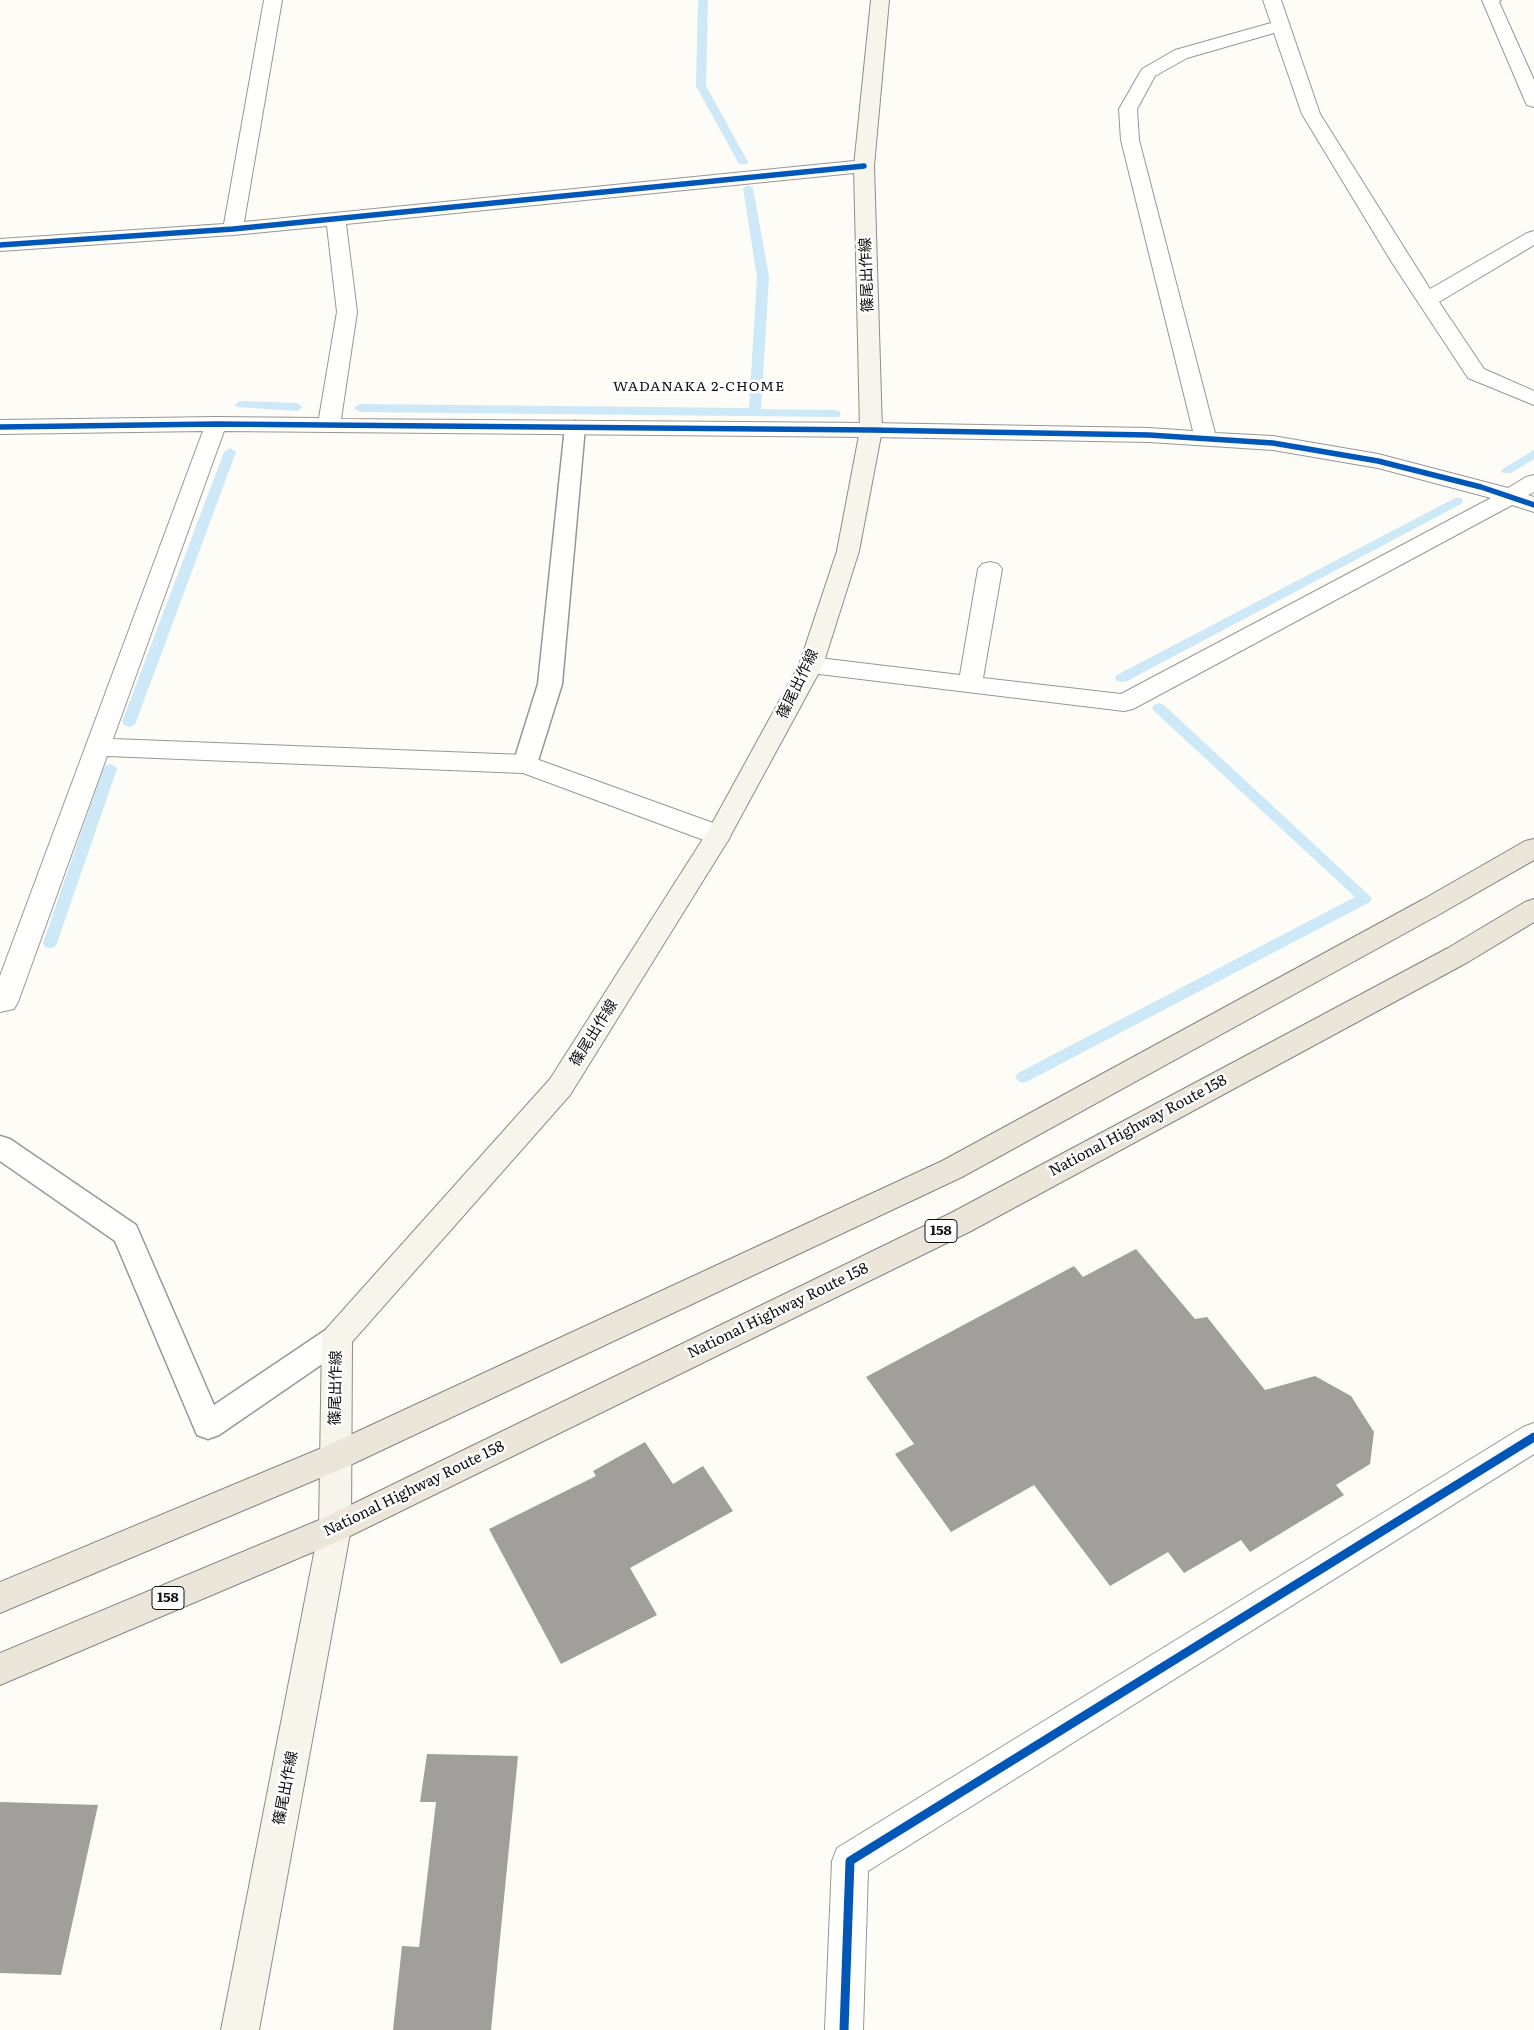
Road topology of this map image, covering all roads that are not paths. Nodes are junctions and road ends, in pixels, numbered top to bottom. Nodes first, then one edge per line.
1 (273, 0) edge
2 (880, 0) edge
3 (1272, 0) edge
4 (1492, 0) edge
5 (1280, 26) junction
6 (1534, 101) edge
7 (864, 166) junction
8 (336, 219) junction
9 (233, 229) junction
10 (1534, 237) edge
11 (0, 245) edge
12 (1428, 300) junction
13 (1534, 399) edge
14 (216, 424) junction
15 (329, 425) junction
16 (0, 427) edge
17 (575, 427) junction
18 (871, 430) junction
19 (1206, 439) junction
20 (1534, 482) edge
21 (1510, 497) junction
22 (1534, 505) edge
23 (990, 569) dead end
24 (811, 665) junction
25 (970, 685) junction
26 (98, 747) junction
27 (525, 764) junction
28 (718, 835) junction
29 (1534, 848) edge
30 (1534, 909) edge
31 (1, 1006) edge
32 (0, 1147) edge
33 (337, 1338) junction
34 (1534, 1437) edge
35 (335, 1457) junction
36 (335, 1528) junction
37 (0, 1598) edge
38 (0, 1669) edge
39 (240, 2030) edge
40 (844, 2030) edge

1 - 9 street
2 - 7 main road, 篠尾出作線
3 - 5 street
4 - 6 street
5 - 12 street
5 - 19 street
7 - 8 street
7 - 18 main road, 篠尾出作線
8 - 9 street
8 - 15 street
9 - 11 street
10 - 12 street
12 - 13 street
14 - 15 street
14 - 16 street
14 - 26 street
15 - 17 street
17 - 18 street
17 - 27 lane
18 - 19 street
18 - 24 main road, 篠尾出作線
19 - 21 street
20 - 21 street
21 - 22 street
21 - 25 street
23 - 25 street
24 - 25 street
24 - 28 main road, 篠尾出作線
26 - 27 street
26 - 31 street
27 - 28 street
28 - 33 main road, 篠尾出作線
29 - 35 highway
30 - 36 highway, National Highway Route 158 / 158
32 - 33 lane
33 - 35 main road, 篠尾出作線
34 - 40 street
35 - 36 main road, 篠尾出作線
35 - 37 highway
36 - 38 highway, National Highway Route 158 / 158
36 - 39 main road, 篠尾出作線

